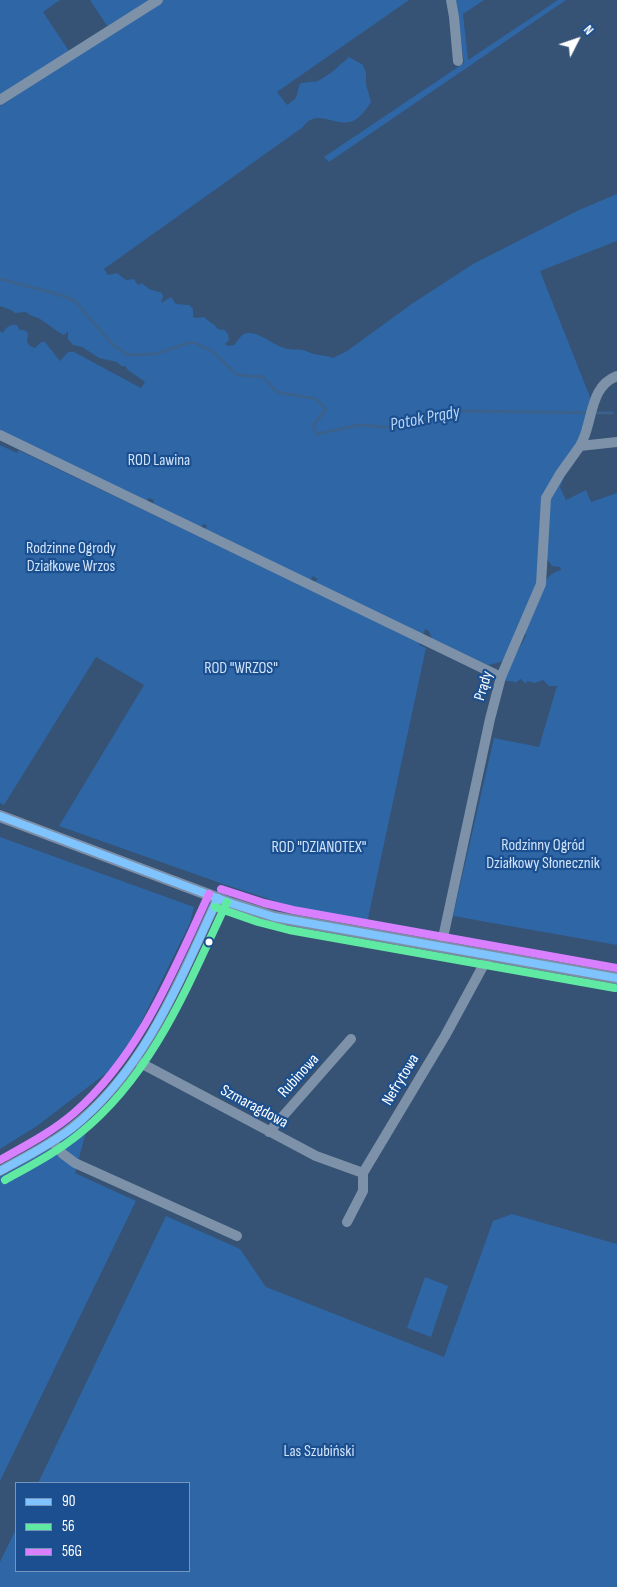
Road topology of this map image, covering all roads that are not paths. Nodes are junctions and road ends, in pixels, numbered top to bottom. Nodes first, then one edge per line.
1 (158, 0) edge
2 (451, 0) edge
3 (458, 61) dead end
4 (0, 100) edge
5 (617, 376) edge
6 (0, 435) edge
7 (617, 442) edge
8 (580, 446) junction
9 (502, 677) junction
10 (0, 816) edge
11 (218, 898) junction
12 (441, 947) junction
13 (489, 956) junction
14 (617, 978) edge
15 (351, 1039) dead end
16 (134, 1060) junction
17 (269, 1132) junction
18 (52, 1141) junction
19 (0, 1171) edge
20 (363, 1173) junction
21 (347, 1222) dead end
22 (237, 1236) dead end

1 - 4 street
2 - 3 street
5 - 8 street, Prądy
6 - 9 street
7 - 8 street
8 - 9 street, Prądy
9 - 12 street, Prądy
10 - 11 main road
11 - 12 main road
11 - 16 street
12 - 13 main road
13 - 14 main road
13 - 20 street, Nefrytowa
15 - 17 street, Rubinowa
16 - 17 street, Szmaragdowa
16 - 18 street
17 - 20 street, Szmaragdowa
18 - 19 street
18 - 22 street
20 - 21 street, Nefrytowa

